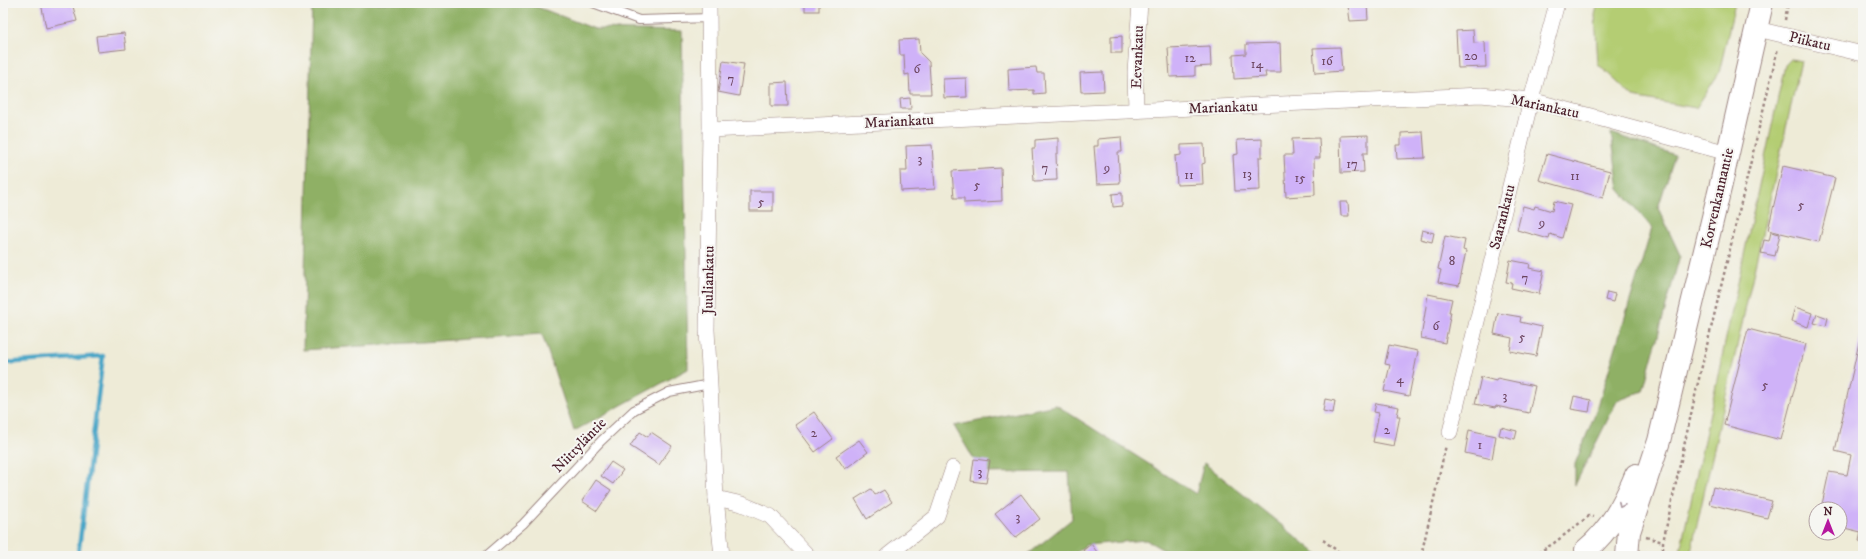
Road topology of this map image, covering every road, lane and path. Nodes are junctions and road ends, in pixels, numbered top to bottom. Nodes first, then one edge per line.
1 (593, 3) edge
2 (1140, 3) edge
3 (1557, 3) edge
4 (1762, 3) edge
5 (1788, 3) edge
6 (710, 10) edge
7 (1757, 29) junction
8 (1782, 34) junction
9 (1863, 54) edge
10 (1531, 100) junction
11 (1136, 110) junction
12 (710, 130) junction
13 (1728, 153) junction
14 (710, 384) junction
15 (1670, 393) junction
16 (1450, 432) joint
17 (953, 468) dead end
18 (716, 498) junction
19 (1323, 540) dead end
20 (1579, 553) edge
21 (486, 556) edge
22 (722, 556) edge
23 (808, 556) edge
24 (887, 556) edge
25 (1344, 556) edge
26 (1421, 556) edge
27 (1618, 556) edge
28 (1627, 556) edge
29 (1663, 556) edge

1 - 6 lane
2 - 11 street, Eevankatu
3 - 10 street, Saarankatu
4 - 7 main road, Korvenkannantie
5 - 8 path
6 - 12 street, Juuliankatu
7 - 8 street, Piikatu
7 - 13 main road, Korvenkannantie
8 - 9 street, Piikatu
8 - 29 path
10 - 11 street, Mariankatu
10 - 13 street, Mariankatu
10 - 16 street, Saarankatu
11 - 12 street, Mariankatu
12 - 14 street, Juuliankatu
13 - 15 main road, Korvenkannantie
14 - 18 street, Juuliankatu
14 - 21 lane, Niittyläntie
15 -> 20 main road, Korvenkannantie
15 - 28 main road, Korvenkannantie
16 - 26 path
17 - 24 street
18 - 22 street, Juuliankatu
18 - 23 street
19 - 25 path
20 - 27 main road

